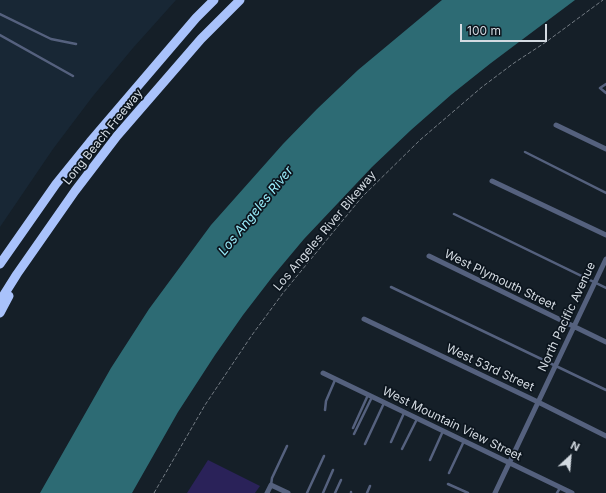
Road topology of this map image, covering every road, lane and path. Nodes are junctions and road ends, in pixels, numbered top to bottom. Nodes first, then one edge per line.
1 (214, 0) edge
2 (240, 0) edge
3 (603, 0) edge
4 (0, 14) edge
5 (0, 35) edge
6 (76, 44) dead end
7 (73, 76) dead end
8 (606, 84) edge
9 (606, 93) edge
10 (556, 125) dead end
11 (606, 149) edge
12 (525, 152) dead end
13 (492, 181) dead end
14 (606, 192) edge
15 (454, 214) dead end
16 (606, 236) edge
17 (429, 256) dead end
18 (606, 258) edge
19 (0, 264) edge
20 (16, 274) junction
21 (594, 283) junction
22 (391, 287) dead end
23 (606, 288) edge
24 (0, 301) edge
25 (0, 313) edge
26 (364, 319) dead end
27 (574, 326) junction
28 (606, 342) edge
29 (555, 366) junction
30 (323, 373) dead end
31 (335, 379) junction
32 (606, 390) edge
33 (370, 396) junction
34 (384, 402) junction
35 (538, 402) junction
36 (325, 410) dead end
37 (405, 412) junction
38 (417, 418) junction
39 (353, 428) dead end
40 (443, 431) junction
41 (354, 434) dead end
42 (606, 436) edge
43 (464, 441) junction
44 (391, 442) dead end
45 (365, 444) dead end
46 (287, 446) dead end
47 (402, 449) dead end
48 (324, 456) dead end
49 (430, 460) dead end
50 (510, 463) junction
51 (334, 470) dead end
52 (449, 473) dead end
53 (342, 480) dead end
54 (448, 484) dead end
55 (271, 485) junction
56 (370, 486) dead end
57 (560, 487) junction
58 (154, 493) edge
59 (267, 493) edge
60 (288, 493) edge
61 (307, 493) edge
62 (322, 493) edge
63 (335, 493) edge
64 (367, 493) edge
65 (468, 493) edge
66 (495, 493) edge
67 (557, 493) edge
68 (572, 493) edge

1 - 19 highway, Long Beach Freeway
2 - 20 highway, Long Beach Freeway
3 - 58 path, Los Angeles River Bikeway
4 - 6 lane
5 - 7 lane
8 - 9 lane
10 - 11 street
12 - 14 lane
13 - 16 street
15 - 21 lane
17 - 27 street, West Plymouth Street
18 - 21 street, North Pacific Avenue
20 - 24 highway, Long Beach Freeway
20 - 25 highway
21 - 23 lane
21 - 27 street, North Pacific Avenue
22 - 29 lane
26 - 35 street, West 53rd Street
27 - 28 street, West Plymouth Street
27 - 29 street, North Pacific Avenue
29 - 32 lane
29 - 35 street, North Pacific Avenue
30 - 31 street, West Mountain View Street
31 - 33 street, West Mountain View Street
31 - 36 lane
33 - 34 street, West Mountain View Street
33 - 39 lane
33 - 41 lane
34 - 37 street, West Mountain View Street
34 - 45 lane
35 - 42 street, West 53rd Street
35 - 50 street, North Pacific Avenue
37 - 38 street, West Mountain View Street
37 - 44 lane
38 - 40 street, West Mountain View Street
38 - 47 lane
40 - 43 street, West Mountain View Street
40 - 49 lane
43 - 50 street, West Mountain View Street
43 - 52 lane
46 - 55 lane
48 - 61 lane
50 - 57 street, West Mountain View Street
50 - 66 street, North Pacific Avenue
51 - 62 lane
53 - 63 lane
54 - 65 lane
55 - 59 street
55 - 60 street
56 - 64 lane
57 - 67 lane
57 - 68 street, West Mountain View Street

